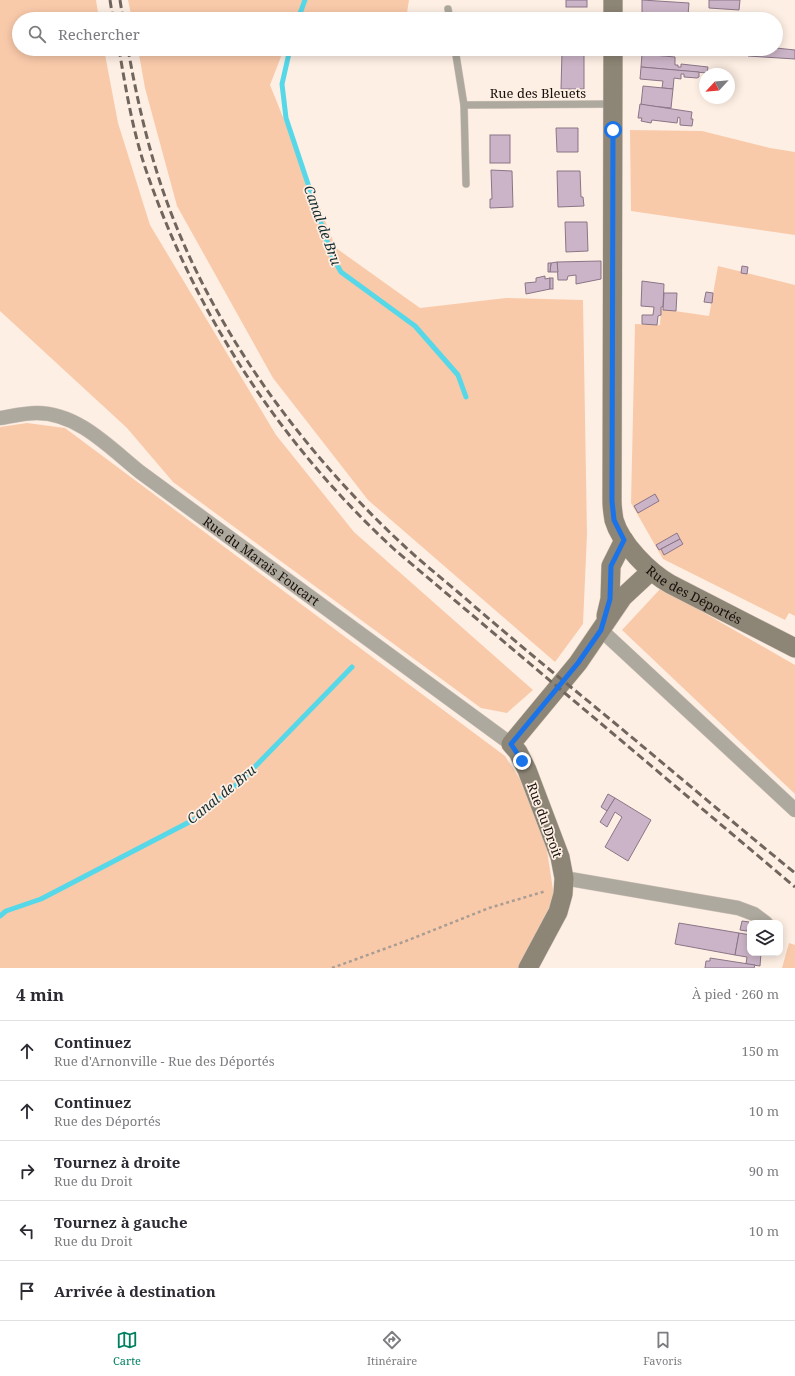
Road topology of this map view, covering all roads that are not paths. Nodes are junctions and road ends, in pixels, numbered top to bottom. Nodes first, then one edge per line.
1 (613, 0) edge
2 (448, 9) dead end
3 (449, 12) edge
4 (613, 12) edge
5 (456, 56) edge
6 (613, 56) edge
7 (613, 104) junction
8 (464, 105) junction
9 (466, 184) dead end
10 (0, 418) edge
11 (624, 540) junction
12 (651, 571) junction
13 (601, 630) junction
14 (795, 648) edge
15 (511, 744) junction
16 (795, 810) edge
17 (564, 882) junction
18 (762, 920) edge
19 (528, 968) edge

1 - 4 street
2 - 3 lane
5 - 8 lane
6 - 7 street
7 - 8 lane, Rue des Bleuets
7 - 11 street, Rue des Déportés
8 - 9 lane
10 - 15 street, Rue du Marais Foucart
11 - 12 street, Rue des Déportés
11 - 13 street
12 - 13 street
12 - 14 street, Rue des Déportés
13 - 15 street
13 - 16 street
15 - 17 street, Rue du Droit
17 - 18 street
17 - 19 street, Rue du Droit

